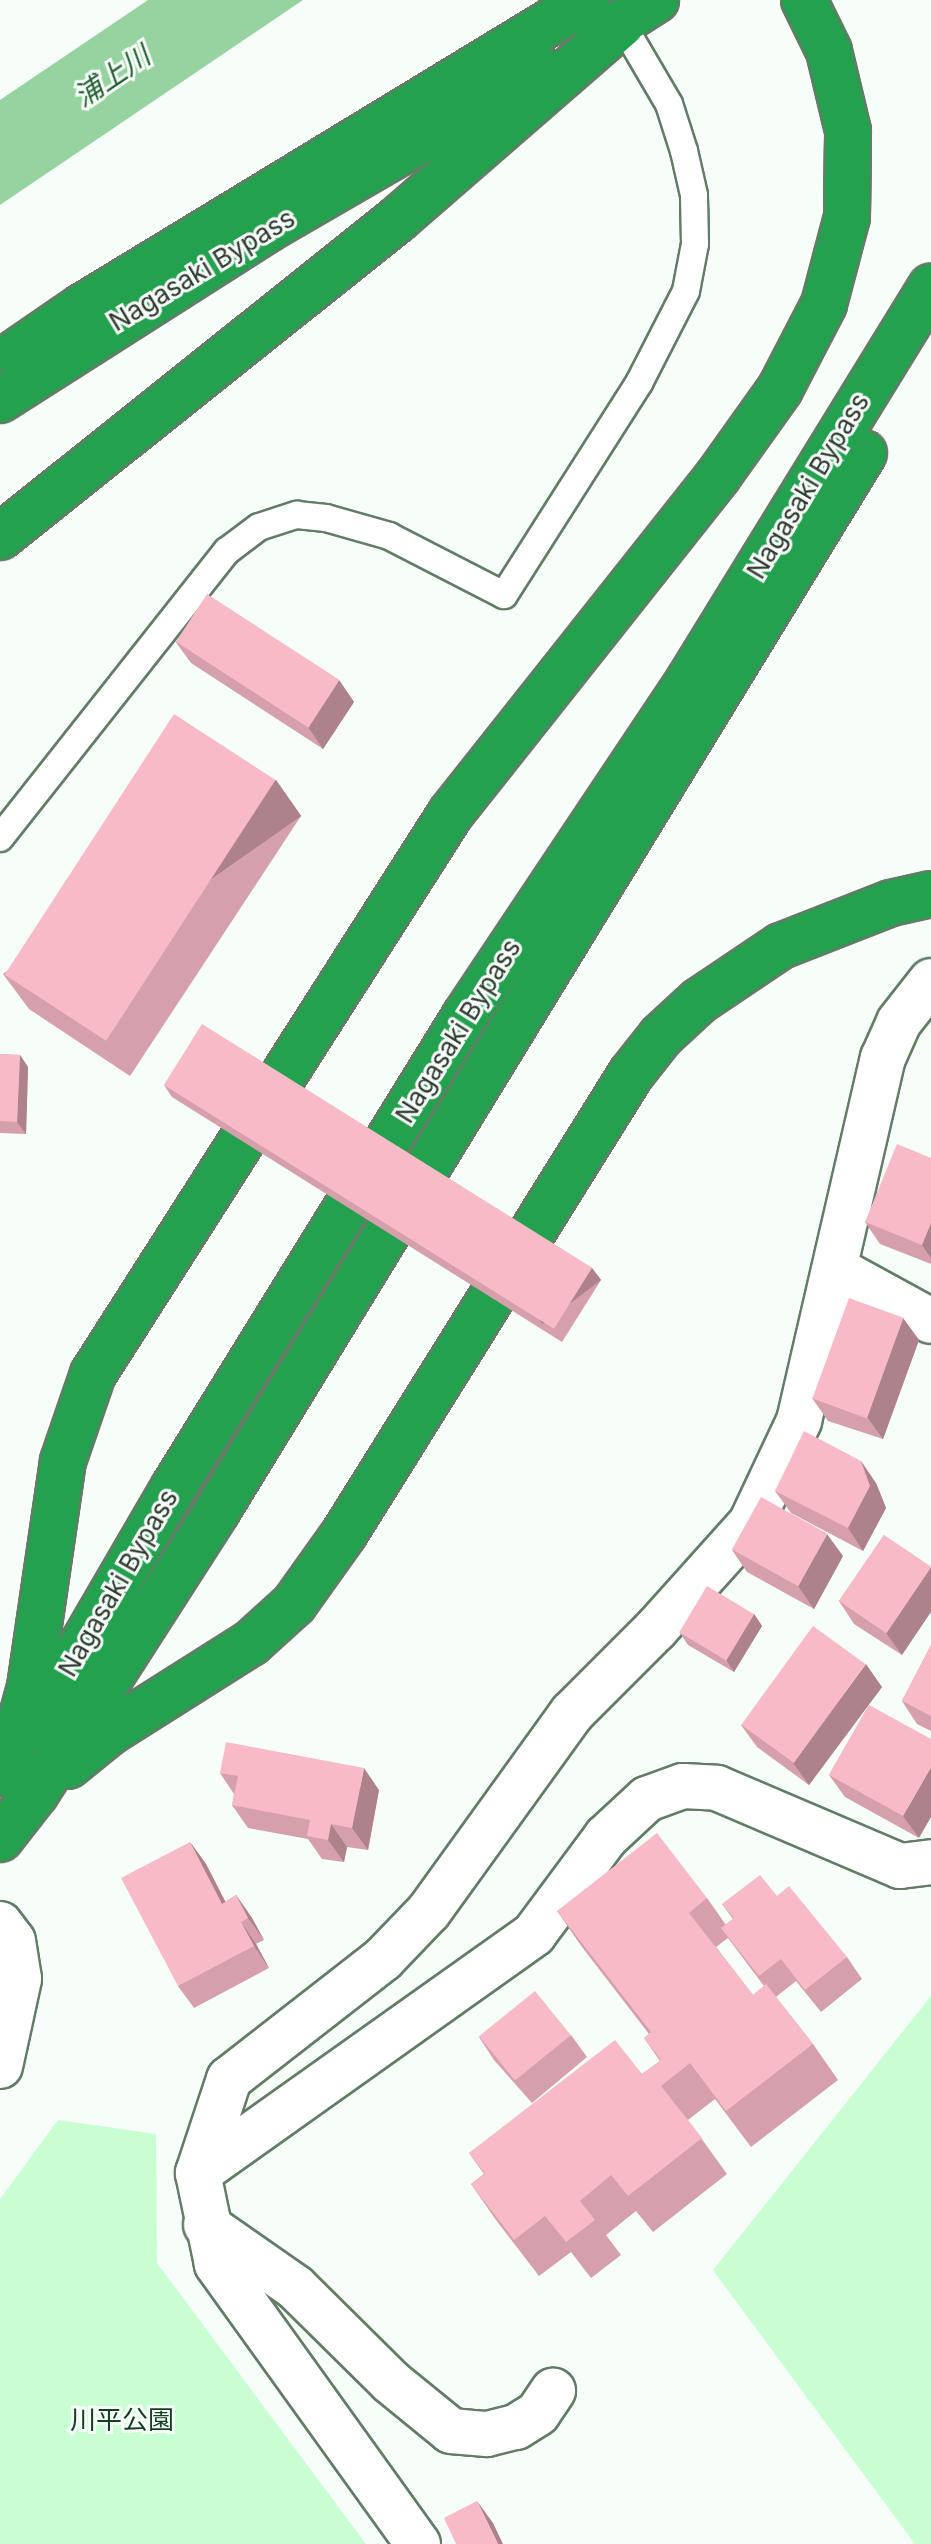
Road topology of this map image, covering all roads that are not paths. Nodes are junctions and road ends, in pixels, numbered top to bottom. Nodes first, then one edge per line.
1 (804, 0) edge
2 (622, 8) edge
3 (931, 286) edge
4 (931, 341) edge
5 (0, 364) edge
6 (0, 400) edge
7 (0, 537) edge
8 (0, 838) edge
9 (931, 894) edge
10 (931, 981) edge
11 (836, 1269) junction
12 (931, 1321) edge
13 (14, 1785) edge
14 (0, 1839) edge
15 (931, 1862) edge
16 (0, 1924) edge
17 (0, 2066) edge
18 (198, 2173) junction
19 (206, 2225) junction
20 (553, 2391) dead end
21 (418, 2544) edge

1 - 13 highway
2 - 5 highway, Nagasaki Bypass
2 - 6 highway, Nagasaki Bypass
2 - 7 highway
2 - 8 lane
3 - 13 highway, Nagasaki Bypass
4 - 13 highway, Nagasaki Bypass
9 - 13 highway
10 - 11 street
11 - 12 street
11 - 18 street
13 - 14 highway, Nagasaki Bypass
15 - 18 street
16 - 17 street
18 - 19 street
19 - 20 street
19 - 21 street

